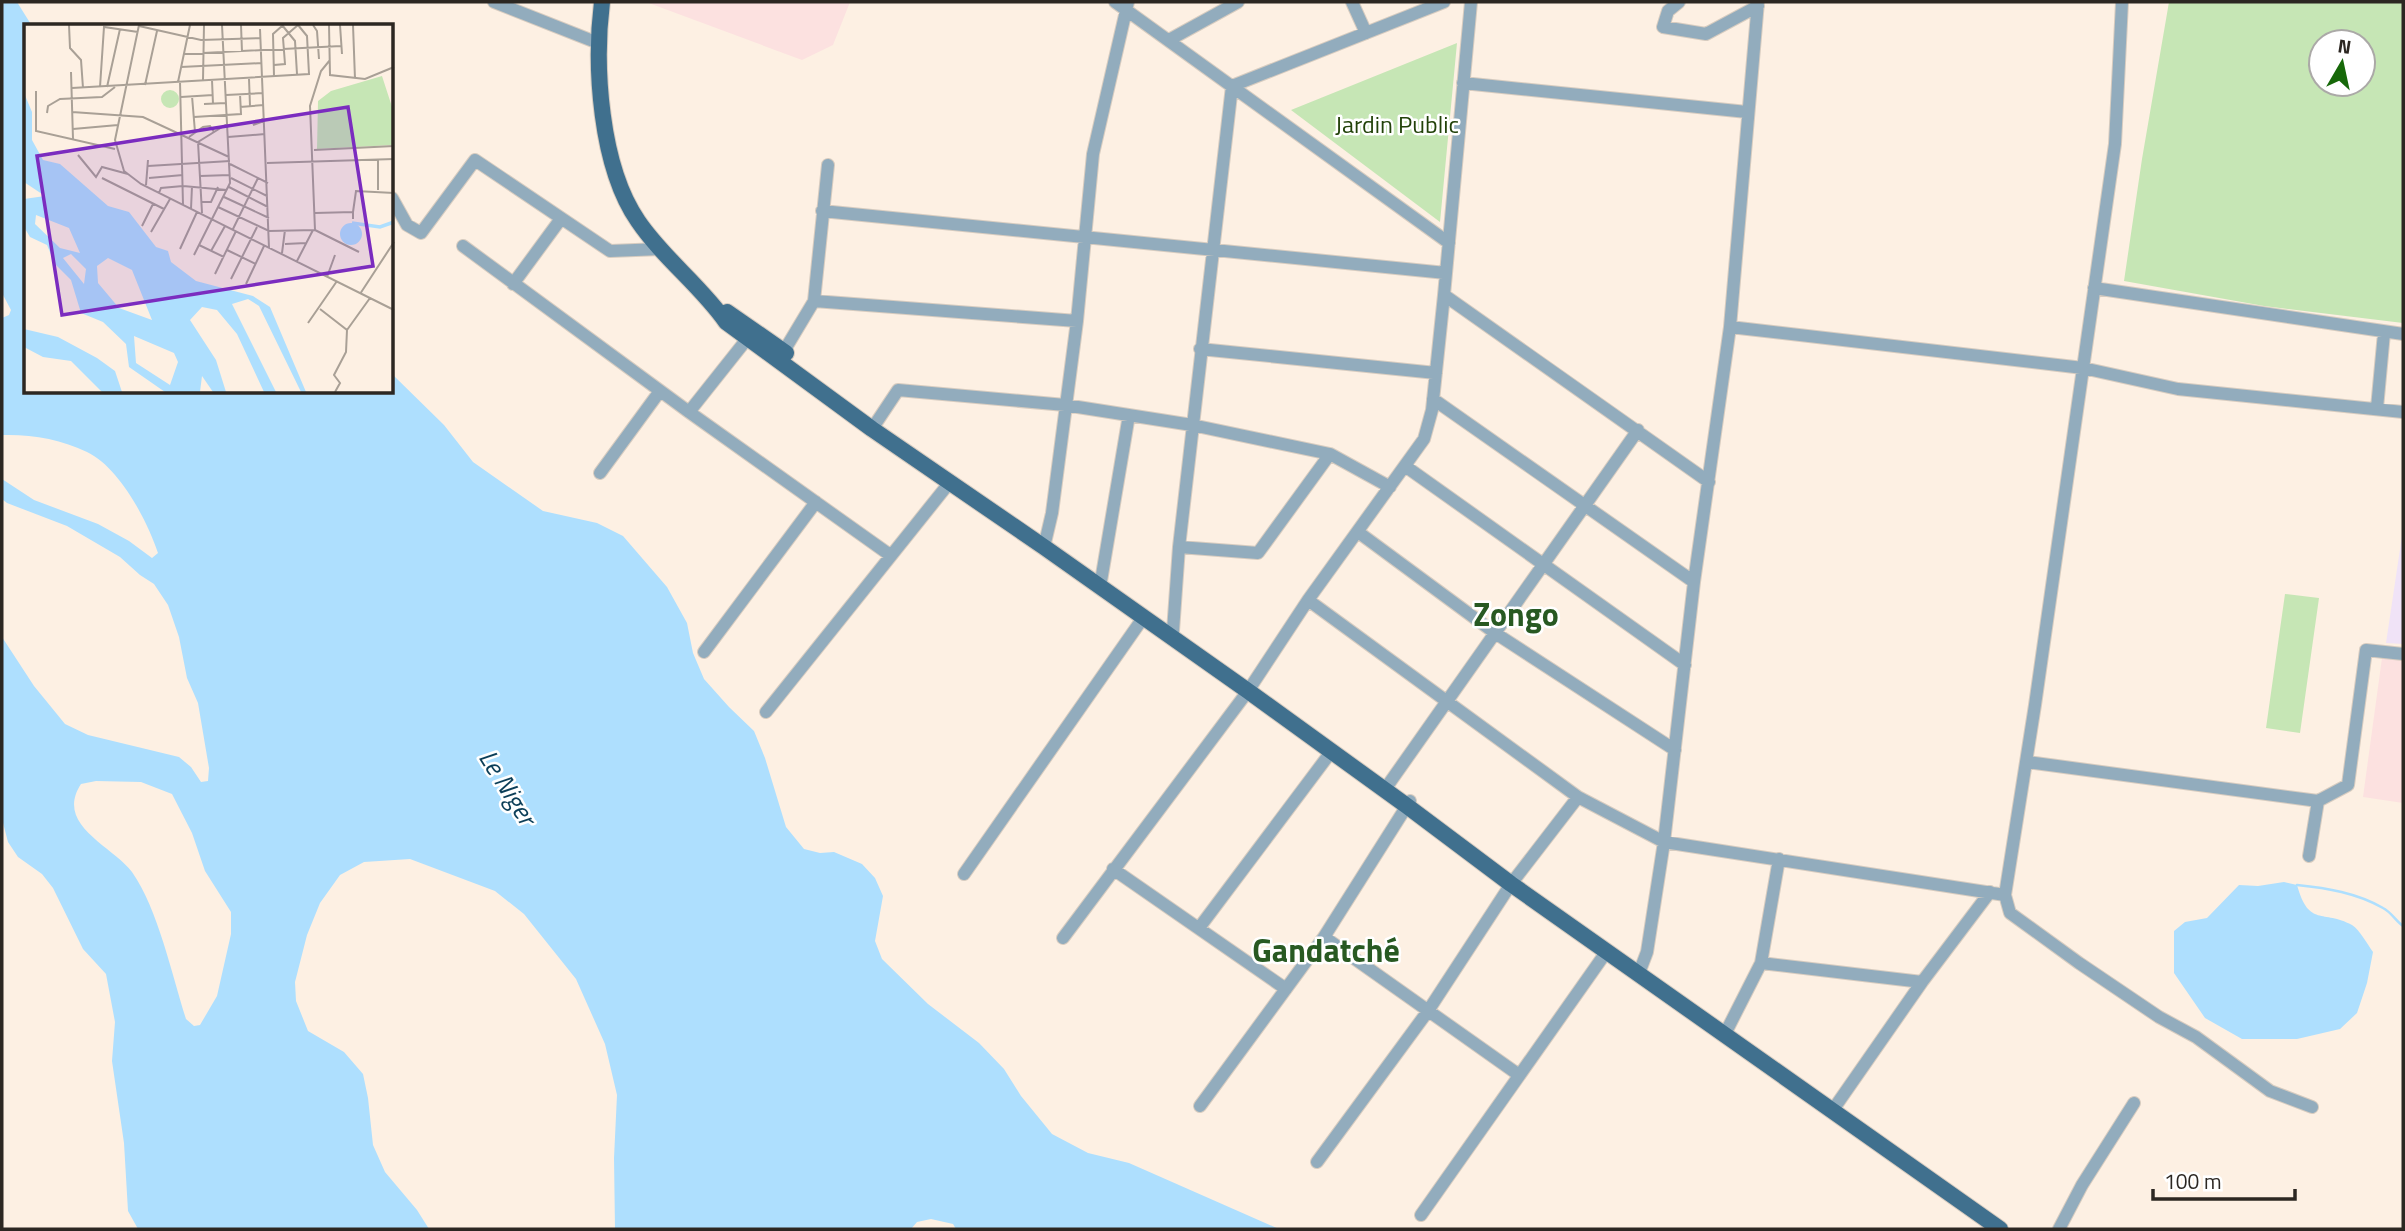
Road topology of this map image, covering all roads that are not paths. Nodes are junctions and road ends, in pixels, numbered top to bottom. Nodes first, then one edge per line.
1 (494, 2) edge
2 (603, 2) edge
3 (1115, 2) edge
4 (1238, 2) edge
5 (1352, 2) edge
6 (1444, 2) edge
7 (1471, 2) edge
8 (1679, 2) edge
9 (2122, 2) edge
10 (1758, 4) edge
11 (1224, 5) edge
12 (1127, 6) edge
13 (1366, 33) junction
14 (1169, 40) junction
15 (598, 43) junction
16 (1463, 83) junction
17 (1232, 86) junction
18 (1747, 112) junction
19 (828, 165) dead end
20 (394, 202) edge
21 (822, 211) junction
22 (560, 219) junction
23 (1084, 237) junction
24 (1449, 243) junction
25 (463, 246) dead end
26 (661, 249) junction
27 (1211, 249) junction
28 (1446, 273) junction
29 (513, 284) junction
30 (2094, 288) junction
31 (1444, 295) junction
32 (814, 301) junction
33 (715, 306) junction
34 (1077, 321) junction
35 (1730, 327) junction
36 (2384, 333) junction
37 (2403, 334) edge
38 (747, 339) junction
39 (1200, 349) junction
40 (784, 351) junction
41 (2083, 368) junction
42 (1436, 373) junction
43 (660, 391) junction
44 (1433, 399) junction
45 (1065, 405) junction
46 (2377, 408) junction
47 (689, 412) junction
48 (2403, 412) edge
49 (1129, 415) junction
50 (876, 423) junction
51 (1192, 425) junction
52 (1638, 430) junction
53 (1330, 454) junction
54 (1405, 466) junction
55 (600, 473) dead end
56 (950, 482) junction
57 (1709, 482) junction
58 (1390, 487) junction
59 (816, 502) junction
60 (1585, 504) junction
61 (1357, 532) junction
62 (1045, 542) junction
63 (1179, 547) junction
64 (890, 555) junction
65 (1543, 564) junction
66 (1694, 582) junction
67 (1101, 583) junction
68 (1308, 600) junction
69 (1143, 618) junction
70 (1173, 631) junction
71 (1495, 633) junction
72 (704, 652) dead end
73 (2403, 654) edge
74 (1685, 665) junction
75 (1250, 688) junction
76 (1447, 701) junction
77 (766, 712) dead end
78 (1675, 750) junction
79 (1331, 752) junction
80 (2027, 762) junction
81 (1388, 785) junction
82 (1578, 797) junction
83 (2318, 801) junction
84 (1409, 803) junction
85 (1664, 842) junction
86 (2309, 856) dead end
87 (1779, 859) junction
88 (1113, 869) junction
89 (964, 874) dead end
90 (1513, 882) junction
91 (1990, 892) junction
92 (2005, 895) junction
93 (1199, 928) junction
94 (1324, 937) junction
95 (1063, 938) dead end
96 (1607, 951) junction
97 (1761, 963) junction
98 (1641, 970) junction
99 (1922, 982) junction
100 (1286, 989) junction
101 (1428, 1011) junction
102 (1728, 1028) junction
103 (1519, 1075) junction
104 (2134, 1103) dead end
105 (1837, 1104) junction
106 (1200, 1106) dead end
107 (2312, 1107) dead end
108 (1317, 1161) dead end
109 (1421, 1215) dead end
110 (2000, 1229) edge
111 (2013, 1229) edge
112 (2059, 1229) edge

1 - 15 street
2 - 15 main road
3 - 12 street
4 - 11 street
5 - 13 street
6 - 13 street
7 - 16 street
8 - 10 street
9 - 30 street
10 - 18 street
11 - 14 street
12 - 14 street
12 - 23 street
13 - 17 street
14 - 17 street
15 - 26 main road
16 - 18 street
16 - 24 street
17 - 24 street
17 - 27 street
18 - 35 street
19 - 21 street
20 - 22 street
21 - 23 street
21 - 32 street
22 - 26 street
22 - 29 street
23 - 27 street
23 - 34 street
24 - 28 street
25 - 29 street
26 - 33 main road
27 - 28 street
27 - 39 street
28 - 31 street
29 - 43 street
30 - 36 street
30 - 41 street
31 - 42 street
31 - 52 street
32 - 34 street
32 - 40 street
33 - 38 main road
33 - 40 main road
34 - 45 street
35 - 41 street
35 - 57 street
36 - 37 street
36 - 46 street
38 - 47 street
38 - 56 main road
39 - 42 street
39 - 51 street
40 - 50 main road
41 - 46 street
41 - 80 street
42 - 44 street
43 - 47 street
43 - 55 street
44 - 54 street
44 - 60 street
45 - 49 street
45 - 50 street
45 - 62 street
46 - 48 street
47 - 59 street
49 - 51 street
49 - 67 street
50 - 62 main road
51 - 53 street
51 - 63 street
52 - 57 street
52 - 60 street
53 - 58 street
53 - 63 street
54 - 58 street
54 - 65 street
56 - 62 main road
56 - 64 street
57 - 66 street
58 - 61 street
59 - 64 street
59 - 72 street
60 - 65 street
60 - 66 street
61 - 68 street
61 - 71 street
62 - 67 main road
63 - 70 street
64 - 77 street
65 - 71 street
65 - 74 street
66 - 74 street
67 - 69 main road
67 - 70 main road
68 - 75 street
68 - 76 street
69 - 75 main road
69 - 89 street
70 - 75 main road
71 - 76 street
71 - 78 street
73 - 83 street
74 - 78 street
75 - 79 main road
75 - 81 main road
75 - 88 street
76 - 81 street
76 - 82 street
78 - 85 street
79 - 84 main road
79 - 93 street
80 - 83 street
80 - 92 street
81 - 84 main road
82 - 85 street
82 - 90 street
83 - 86 street
84 - 90 main road
84 - 94 street
85 - 87 street
85 - 98 street
87 - 91 street
87 - 97 street
88 - 93 street
88 - 95 street
90 - 96 main road
90 - 98 main road
90 - 101 street
91 - 92 street
91 - 99 street
92 - 107 street
93 - 100 street
94 - 100 street
94 - 101 street
96 - 98 main road
96 - 103 street
97 - 99 street
97 - 102 street
98 - 102 main road
98 - 110 main road
99 - 105 street
100 - 106 street
101 - 103 street
101 - 108 street
102 - 105 main road
103 - 109 street
104 - 112 street
105 - 111 main road

